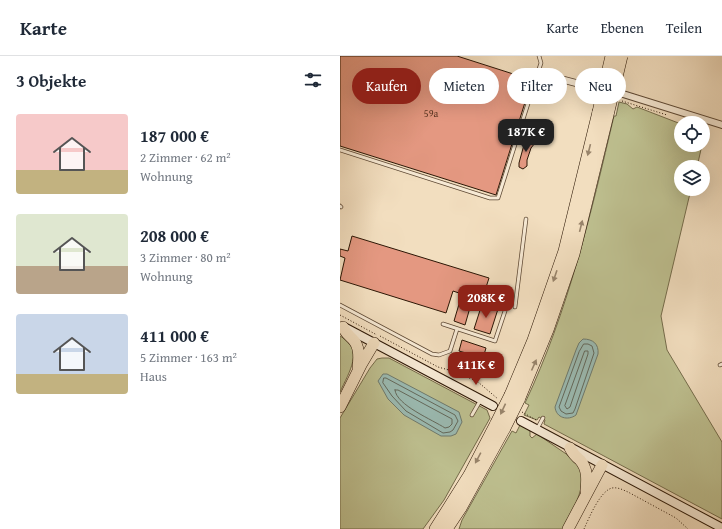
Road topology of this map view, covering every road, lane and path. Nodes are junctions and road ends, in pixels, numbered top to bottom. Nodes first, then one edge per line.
1 (539, 56) edge
2 (611, 56) edge
3 (622, 56) edge
4 (626, 95) edge
5 (626, 102) edge
6 (603, 114) junction
7 (668, 115) dead end
8 (722, 125) edge
9 (340, 150) edge
10 (526, 219) dead end
11 (340, 305) edge
12 (515, 307) dead end
13 (505, 311) dead end
14 (340, 315) edge
15 (443, 324) dead end
16 (342, 326) edge
17 (457, 329) junction
18 (374, 343) junction
19 (358, 371) junction
20 (510, 398) junction
21 (480, 400) junction
22 (493, 406) dead end
23 (340, 407) edge
24 (521, 412) dead end
25 (472, 415) dead end
26 (543, 418) dead end
27 (522, 421) dead end
28 (501, 426) junction
29 (539, 426) junction
30 (570, 448) junction
31 (602, 465) junction
32 (586, 493) junction
33 (461, 508) junction
34 (441, 526) edge
35 (722, 528) edge
36 (429, 529) edge
37 (456, 529) edge
38 (568, 529) edge
39 (584, 529) edge
40 (688, 529) edge

1 - 9 lane
2 - 6 highway, bridge
3 - 6 highway, bridge
4 - 8 street
5 - 7 path
6 - 20 highway
10 - 12 lane
11 - 17 lane
13 - 17 lane
14 - 20 path
15 - 17 lane
16 - 18 main road
16 - 19 highway
18 - 19 highway
18 - 21 main road
19 - 23 highway
20 - 28 highway, bridge
21 - 22 main road
21 - 25 lane
24 - 29 path
26 - 29 lane
27 - 29 main road
28 - 33 highway
28 -> 34 highway
29 - 30 main road
30 - 31 main road
30 - 32 highway
31 - 32 highway
31 - 35 main road
32 - 38 highway
33 - 34 highway
33 - 37 highway
34 - 36 highway
39 - 40 path

